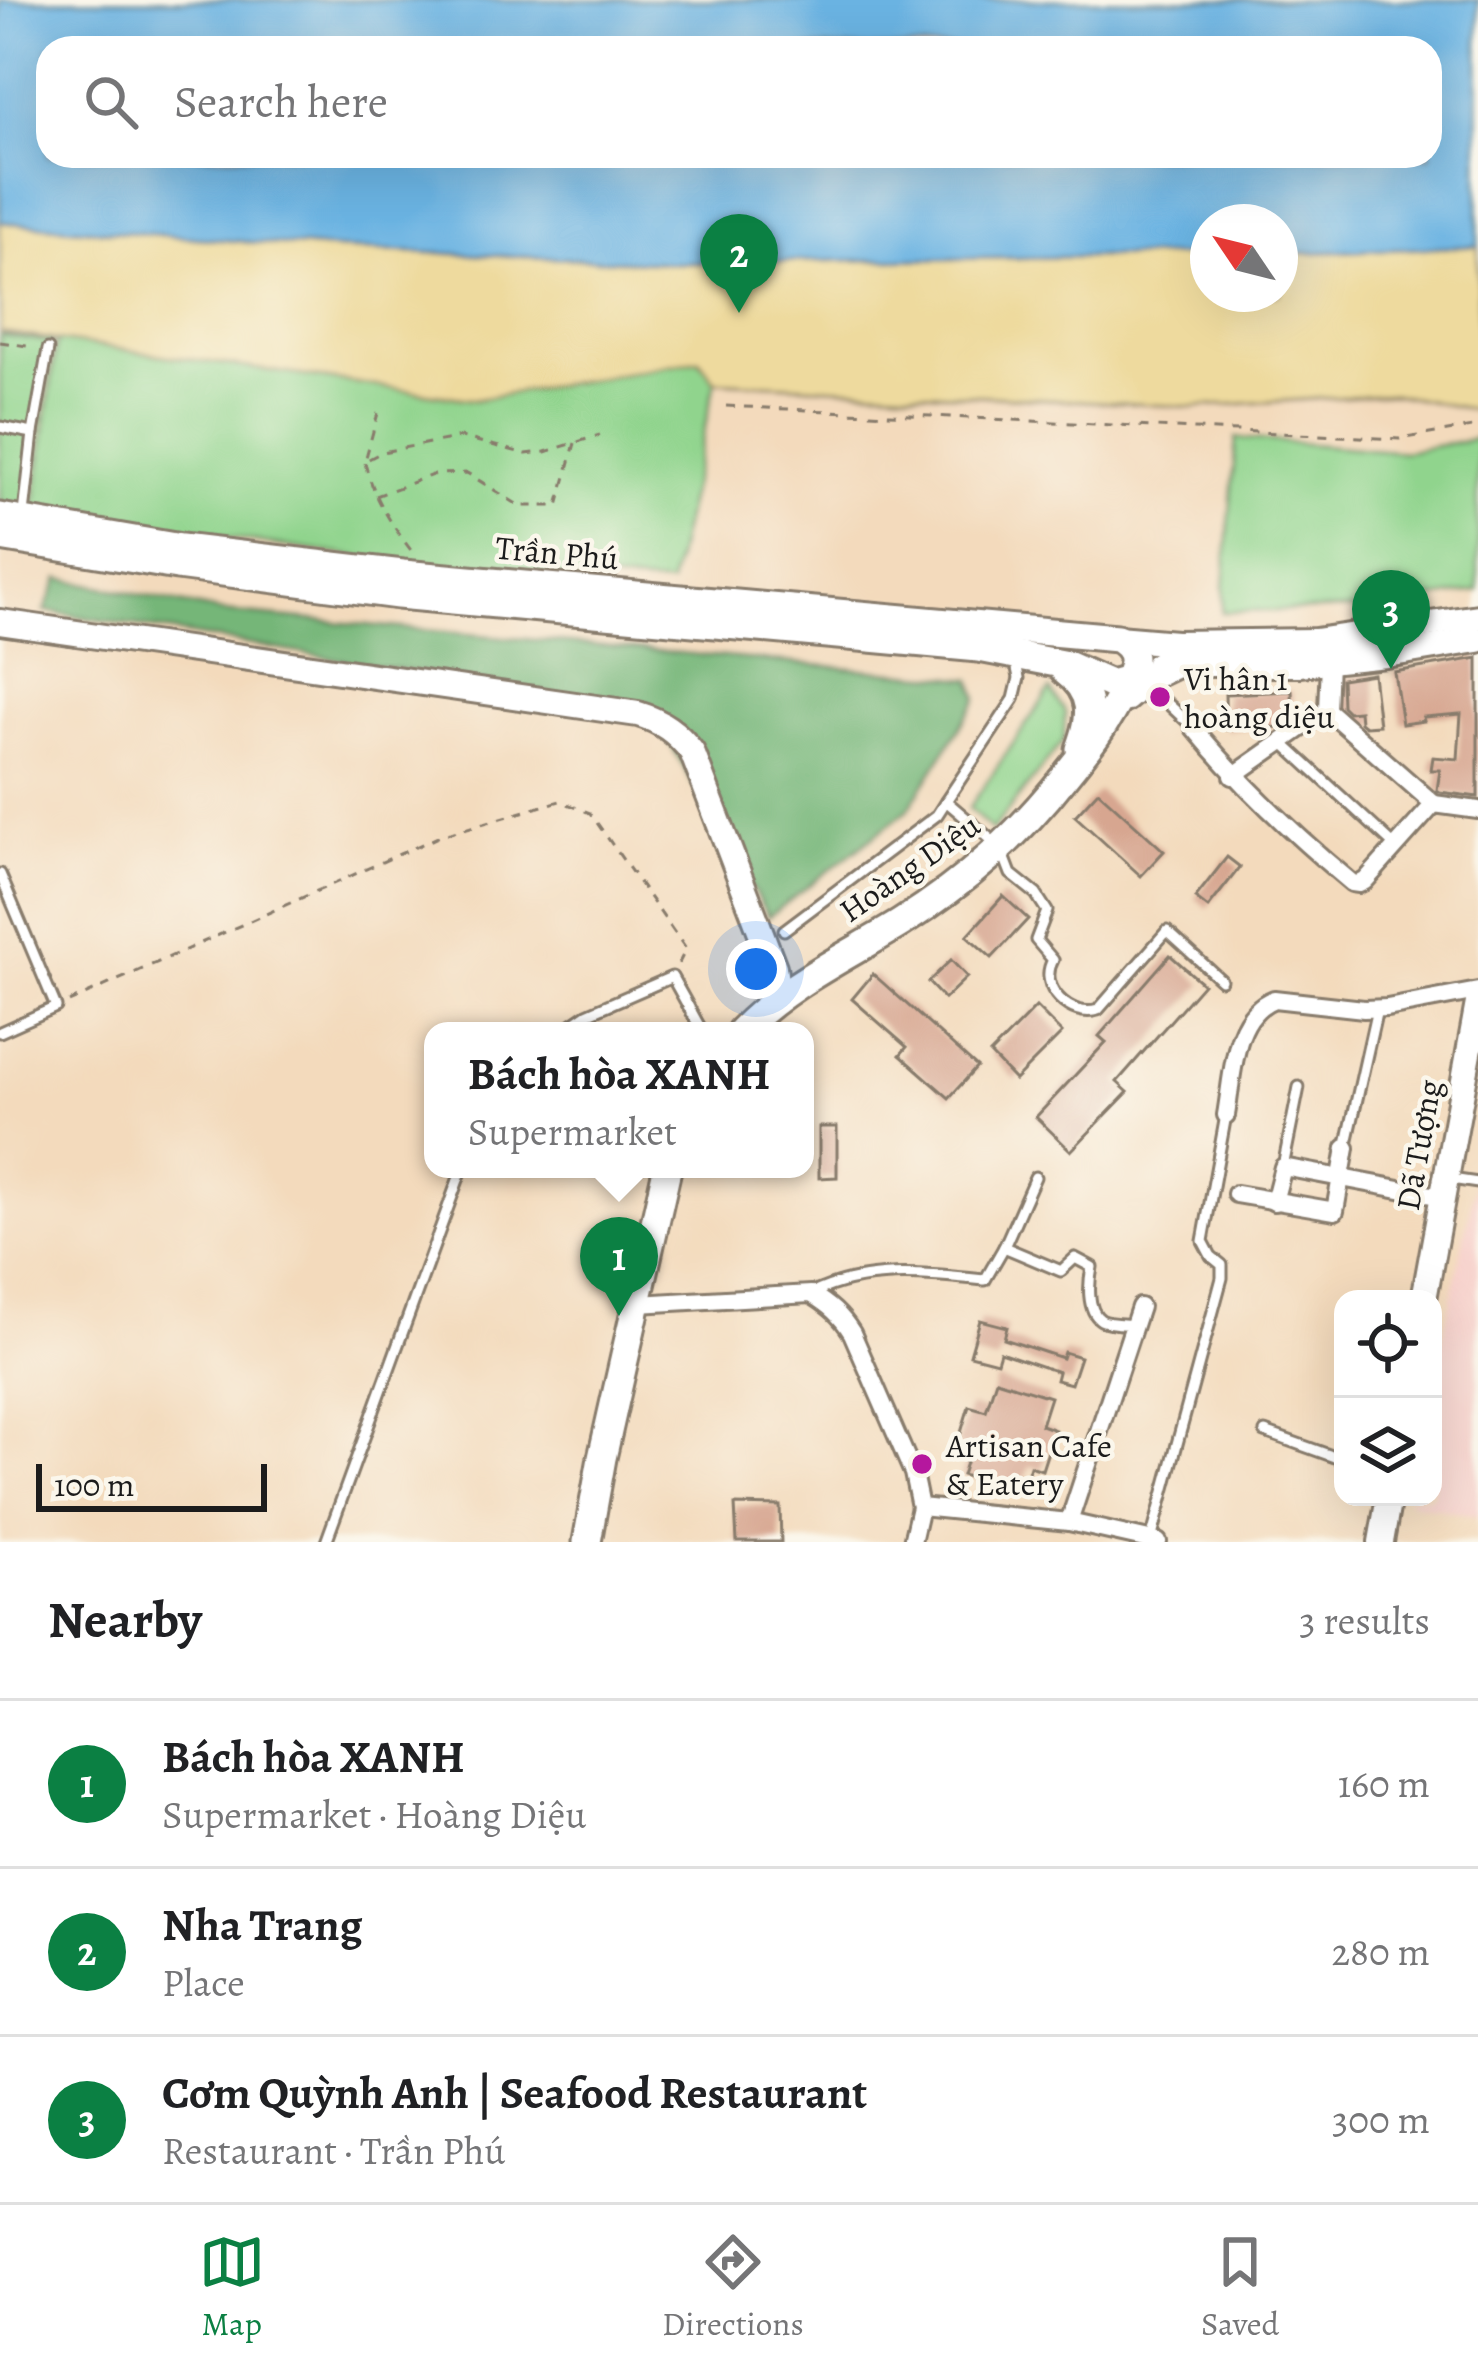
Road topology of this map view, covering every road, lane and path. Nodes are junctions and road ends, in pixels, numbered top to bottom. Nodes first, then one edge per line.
1 (0, 342) edge
2 (48, 349) joint
3 (727, 406) dead end
4 (377, 413) dead end
5 (1478, 426) edge
6 (0, 428) edge
7 (33, 433) junction
8 (600, 435) dead end
9 (574, 443) junction
10 (365, 461) junction
11 (376, 496) junction
12 (12, 515) edge
13 (0, 537) edge
14 (412, 553) dead end
15 (1478, 617) edge
16 (0, 622) edge
17 (1114, 638) junction
18 (1478, 640) edge
19 (1009, 654) junction
20 (1044, 660) junction
21 (1329, 662) junction
22 (1177, 663) joint
23 (1137, 678) junction
24 (1096, 679) junction
25 (1328, 710) junction
26 (1194, 728) joint
27 (1283, 743) junction
28 (1072, 765) junction
29 (1233, 776) junction
30 (946, 801) junction
31 (1434, 805) junction
32 (1478, 810) edge
33 (1395, 846) junction
34 (1001, 848) junction
35 (0, 874) edge
36 (784, 930) dead end
37 (672, 977) junction
38 (1221, 980) dead end
39 (1478, 992) edge
40 (778, 997) junction
41 (1478, 1003) edge
42 (56, 1007) junction
43 (1377, 1009) junction
44 (575, 1022) edge
45 (697, 1022) edge
46 (751, 1022) edge
47 (0, 1032) edge
48 (1299, 1087) dead end
49 (1226, 1115) joint
50 (1346, 1148) joint
51 (1283, 1167) junction
52 (1035, 1177) dead end
53 (459, 1178) edge
54 (665, 1178) edge
55 (1341, 1178) junction
56 (1478, 1183) edge
57 (1444, 1187) junction
58 (1236, 1194) dead end
59 (1274, 1202) junction
60 (1004, 1247) junction
61 (1426, 1290) edge
62 (811, 1294) junction
63 (638, 1304) junction
64 (1137, 1316) joint
65 (1265, 1432) dead end
66 (1334, 1457) edge
67 (1387, 1506) edge
68 (920, 1507) junction
69 (1069, 1522) junction
70 (1154, 1541) edge
71 (326, 1542) edge
72 (587, 1542) edge
73 (912, 1542) edge
74 (1381, 1542) edge

1 - 2 path
2 - 7 lane
3 - 5 path
4 - 10 path
6 - 7 lane
7 - 12 lane
8 - 9 path
9 - 10 path
9 - 11 path
10 - 11 path
11 - 14 path
12 - 17 main road, Trần Phú
13 - 19 main road, Trần Phú
15 - 17 street, Trần Phú
16 - 40 street
17 - 23 main road
17 - 24 main road
18 - 21 street
19 - 20 main road, Trần Phú
19 - 30 lane
20 - 24 main road, Trần Phú
20 - 28 main road
21 - 22 street
21 - 25 street
22 - 23 main road
23 - 24 main road
23 - 26 lane
23 - 28 main road, Hoàng Diệu
24 - 28 main road, Hoàng Diệu
25 - 27 street
25 - 31 street
26 - 29 street
27 - 29 street
27 - 33 lane
28 - 34 main road, Hoàng Diệu
29 - 33 street
30 - 34 lane
30 - 36 lane
31 - 32 street
31 - 33 street
34 - 38 lane
34 - 40 main road, Hoàng Diệu
35 - 42 lane
37 - 42 path
37 - 44 lane
37 - 45 lane
39 - 43 street
40 - 46 main road, Hoàng Diệu
41 - 57 street, Dã Tượng
42 - 47 lane
43 - 49 street
43 - 50 lane
48 - 51 lane
49 - 70 lane
50 - 55 street
51 - 55 street
51 - 59 street
52 - 60 lane
53 - 71 lane
54 - 63 main road
55 - 57 street
55 - 59 street
56 - 57 lane
57 - 61 street, Dã Tượng
58 - 59 street
60 - 62 lane
60 - 64 lane
62 - 63 street
62 - 68 street
63 - 72 main road
64 - 69 street
65 - 66 lane
67 - 74 street
68 - 69 street
68 - 73 street
69 - 70 street

